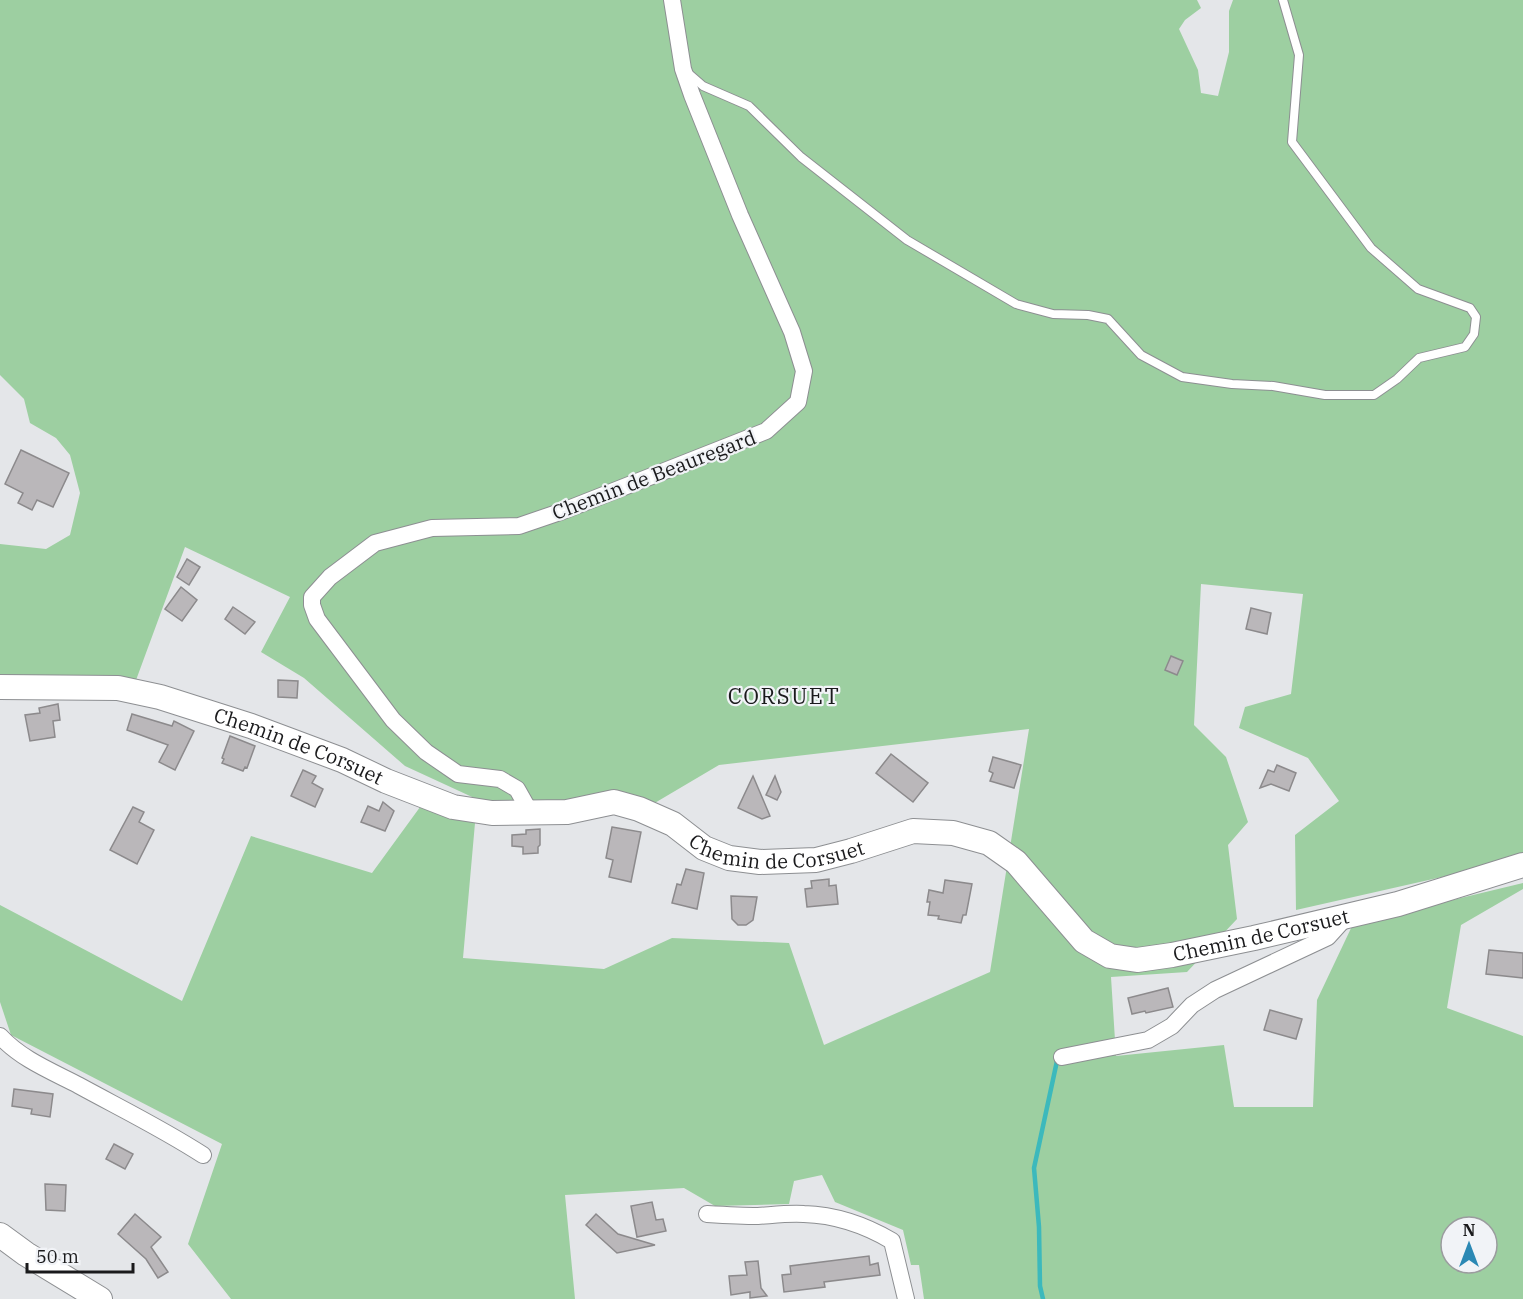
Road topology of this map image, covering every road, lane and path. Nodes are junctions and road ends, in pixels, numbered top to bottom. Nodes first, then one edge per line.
1 (672, 0) edge
2 (1283, 0) edge
3 (683, 69) junction
4 (0, 687) edge
5 (531, 812) junction
6 (1523, 865) edge
7 (1347, 916) junction
8 (0, 1036) edge
9 (1062, 1058) dead end
10 (203, 1155) dead end
11 (707, 1214) dead end
12 (0, 1235) edge
13 (100, 1299) edge
14 (906, 1299) edge

1 - 3 street, Chemin de Beauregard
2 - 3 lane
3 - 5 street, Chemin de Beauregard
4 - 5 street, Chemin de Corsuet
5 - 7 street, Chemin de Corsuet
6 - 7 street, Chemin de Corsuet
7 - 9 street
8 - 10 street
11 - 14 street
12 - 13 street

